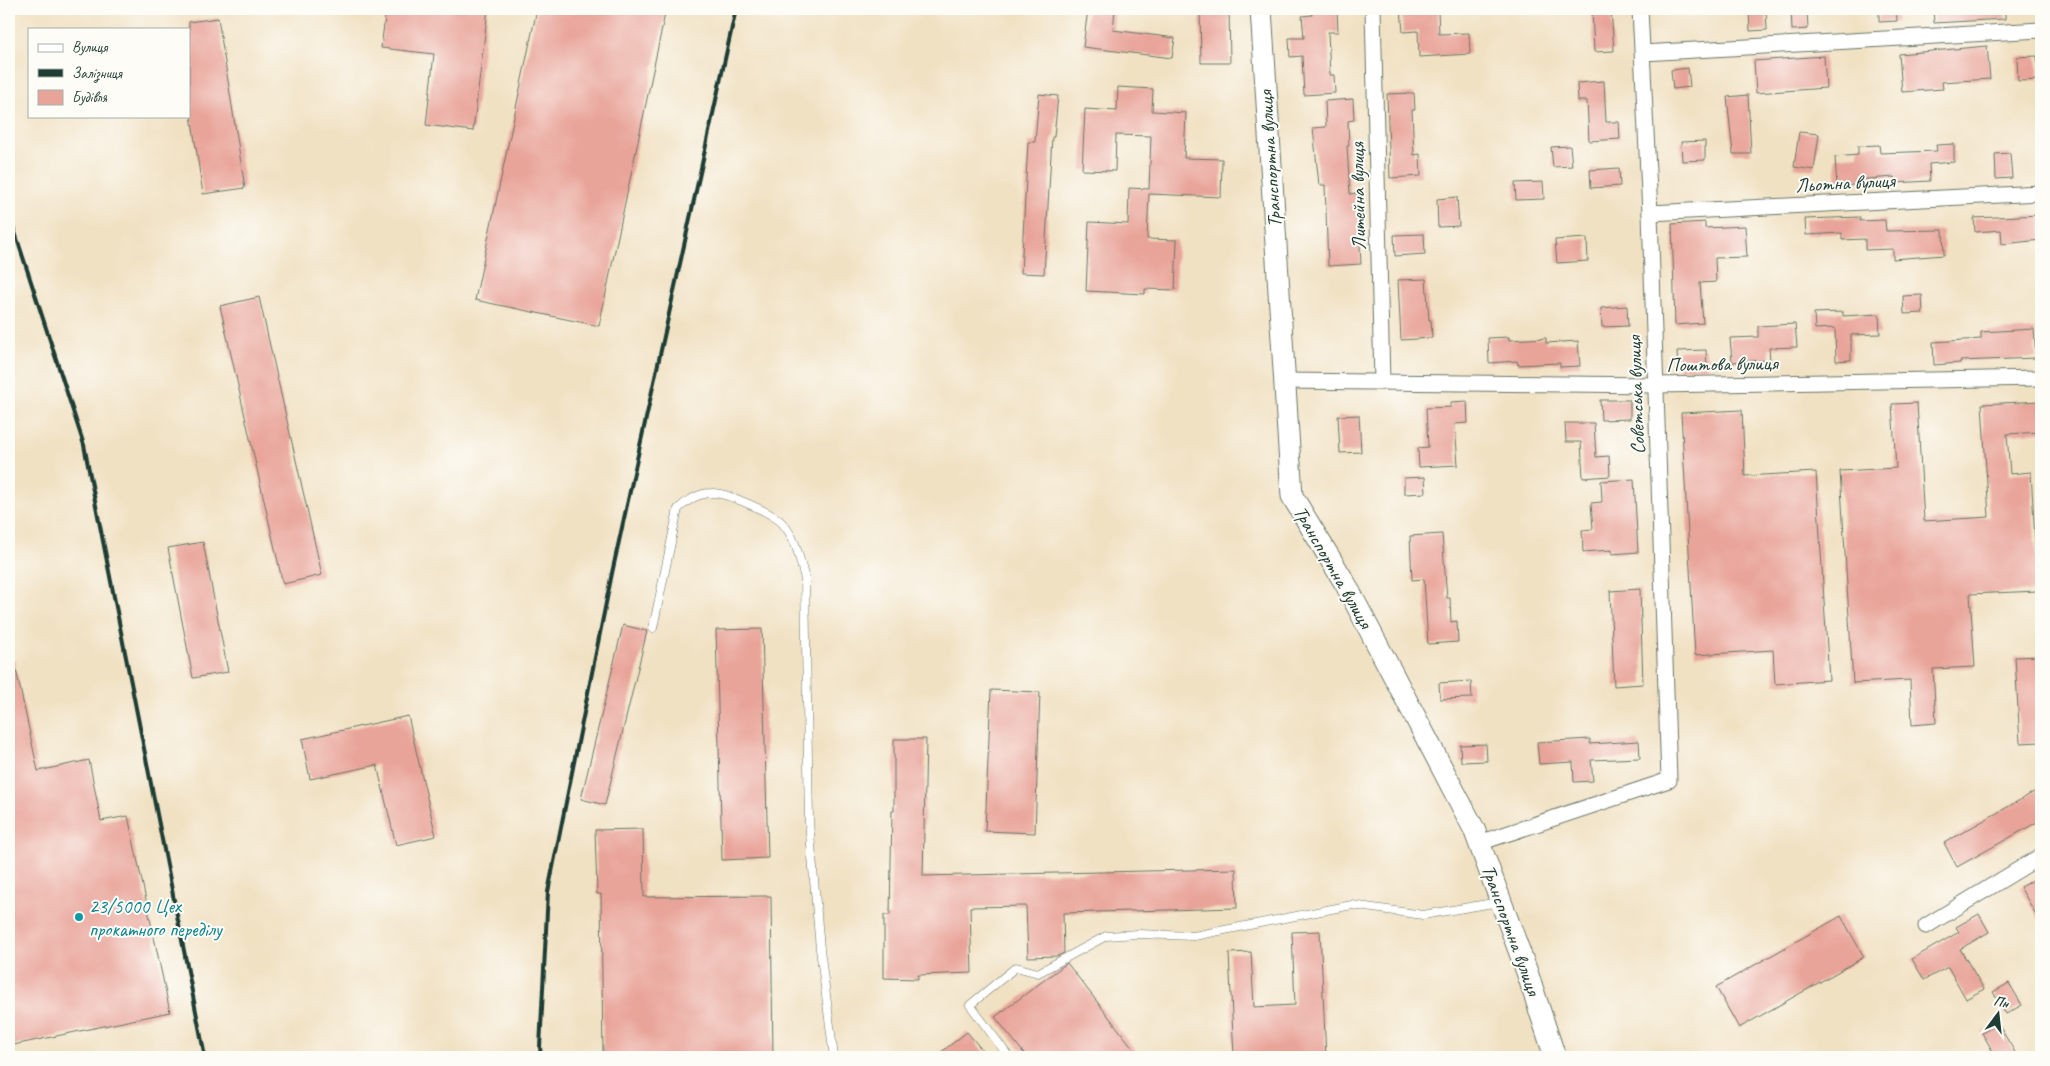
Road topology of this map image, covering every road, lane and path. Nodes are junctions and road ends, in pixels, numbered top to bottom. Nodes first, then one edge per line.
1 (1260, 9) edge
2 (1373, 9) edge
3 (1640, 9) edge
4 (2041, 30) edge
5 (1643, 52) junction
6 (2041, 193) edge
7 (1650, 213) junction
8 (2041, 378) edge
9 (1284, 381) junction
10 (1382, 382) junction
11 (1656, 385) junction
12 (653, 628) dead end
13 (1480, 843) junction
14 (2041, 856) edge
15 (1501, 901) junction
16 (1926, 926) dead end
17 (834, 1057) edge
18 (1009, 1057) edge
19 (1555, 1057) edge

1 - 9 street, Транспортна вулиця
2 - 10 street, Литейна вулиця
3 - 5 street, Советська вулиця
4 - 5 street
5 - 7 street, Советська вулиця
6 - 7 street, Льотна вулиця
7 - 11 street, Советська вулиця
8 - 11 street, Поштова вулиця
9 - 10 street, Поштова вулиця
9 - 13 street, Транспортна вулиця
10 - 11 street, Поштова вулиця
11 - 13 street, Советська вулиця
12 - 17 lane
13 - 15 street, Транспортна вулиця
14 - 16 street
15 - 18 lane
15 - 19 street, Транспортна вулиця

